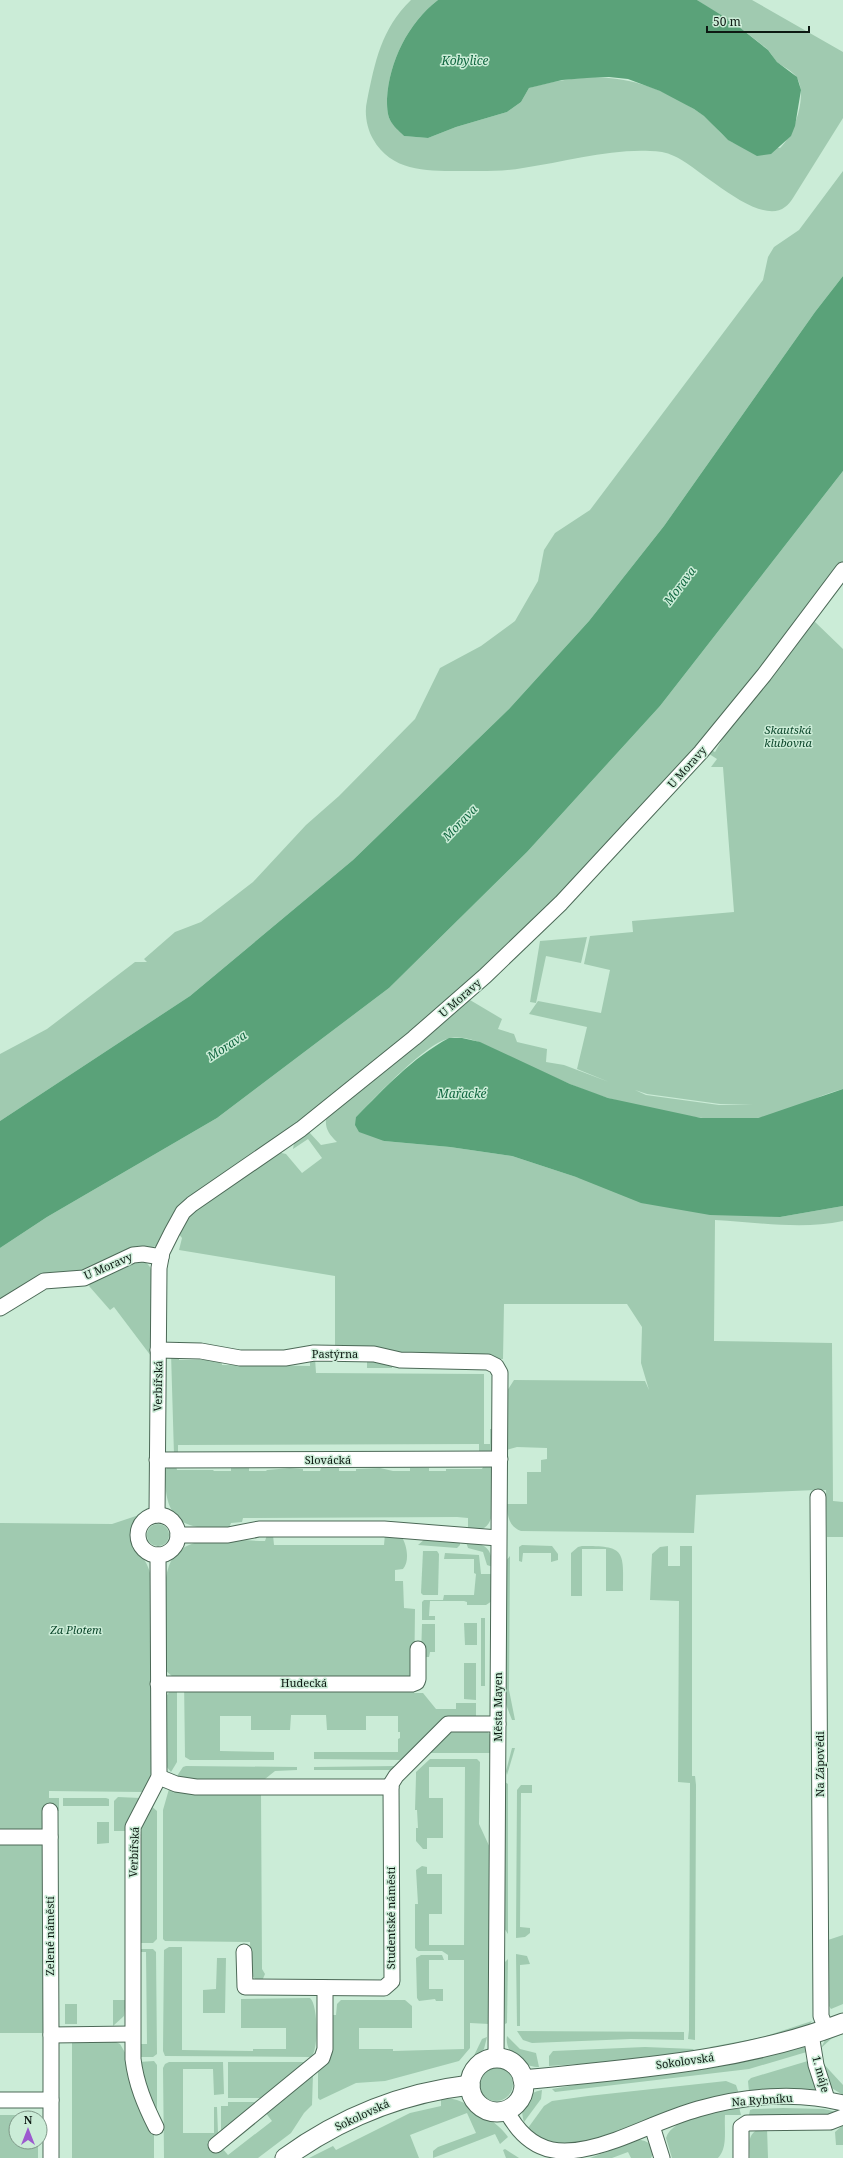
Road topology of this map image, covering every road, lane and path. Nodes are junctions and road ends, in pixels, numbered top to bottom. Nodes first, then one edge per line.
1 (843, 570) edge
2 (161, 1257) junction
3 (0, 1308) edge
4 (158, 1350) junction
5 (488, 1362) joint
6 (500, 1459) junction
7 (157, 1460) junction
8 (818, 1497) dead end
9 (157, 1515) junction
10 (178, 1535) junction
11 (498, 1538) junction
12 (158, 1555) junction
13 (418, 1649) dead end
14 (158, 1684) junction
15 (498, 1724) junction
16 (159, 1777) junction
17 (391, 1787) junction
18 (50, 1810) dead end
19 (50, 1836) junction
20 (0, 1837) edge
21 (244, 1952) dead end
22 (326, 1988) junction
23 (843, 2023) edge
24 (818, 2032) junction
25 (132, 2034) junction
26 (51, 2035) junction
27 (496, 2058) junction
28 (523, 2080) junction
29 (470, 2085) junction
30 (828, 2099) junction
31 (0, 2100) edge
32 (51, 2100) junction
33 (843, 2103) edge
34 (506, 2110) junction
35 (843, 2117) edge
36 (652, 2126) junction
37 (156, 2127) dead end
38 (216, 2145) dead end
39 (51, 2158) edge
40 (285, 2158) edge
41 (662, 2158) edge
42 (741, 2158) edge

1 - 2 street, U Moravy
2 - 3 street, U Moravy
2 - 4 street, Verbířská
4 - 5 street, Pastýrna
4 - 7 street, Verbířská
5 - 6 street, Města Mayen
6 - 7 street, Slovácká
6 - 11 street, Města Mayen
7 - 9 street, Verbířská
8 - 24 street, Na Zápovědi
9 - 10 street
9 - 12 street
10 - 11 street
10 - 12 street
11 - 15 street, Města Mayen
12 - 14 street, Verbířská
13 - 14 street, Hudecká
14 - 16 street, Verbířská
15 - 17 street
15 - 27 street, Města Mayen
16 - 17 street
16 - 25 street, Verbířská
17 - 22 street, Studentské náměstí
18 - 19 street, Zelené náměstí
19 - 20 street
19 - 26 street, Zelené náměstí
21 - 22 street, Studentské náměstí
22 - 38 street
23 - 24 main road, Sokolovská
24 - 28 main road, Sokolovská
24 - 30 street, 1. máje
25 - 26 street
25 - 37 street, Verbířská
26 - 32 street, Zelené náměstí
27 - 28 main road
27 - 29 main road
28 - 34 main road
29 - 34 main road
29 - 40 main road, Sokolovská
30 - 33 street, 1. máje
30 - 36 street, Na Rybníku
31 - 32 street
32 - 39 street, Zelené náměstí
34 - 36 street, Na Rybníku
35 - 42 street, Na Rybníku
36 - 41 street

